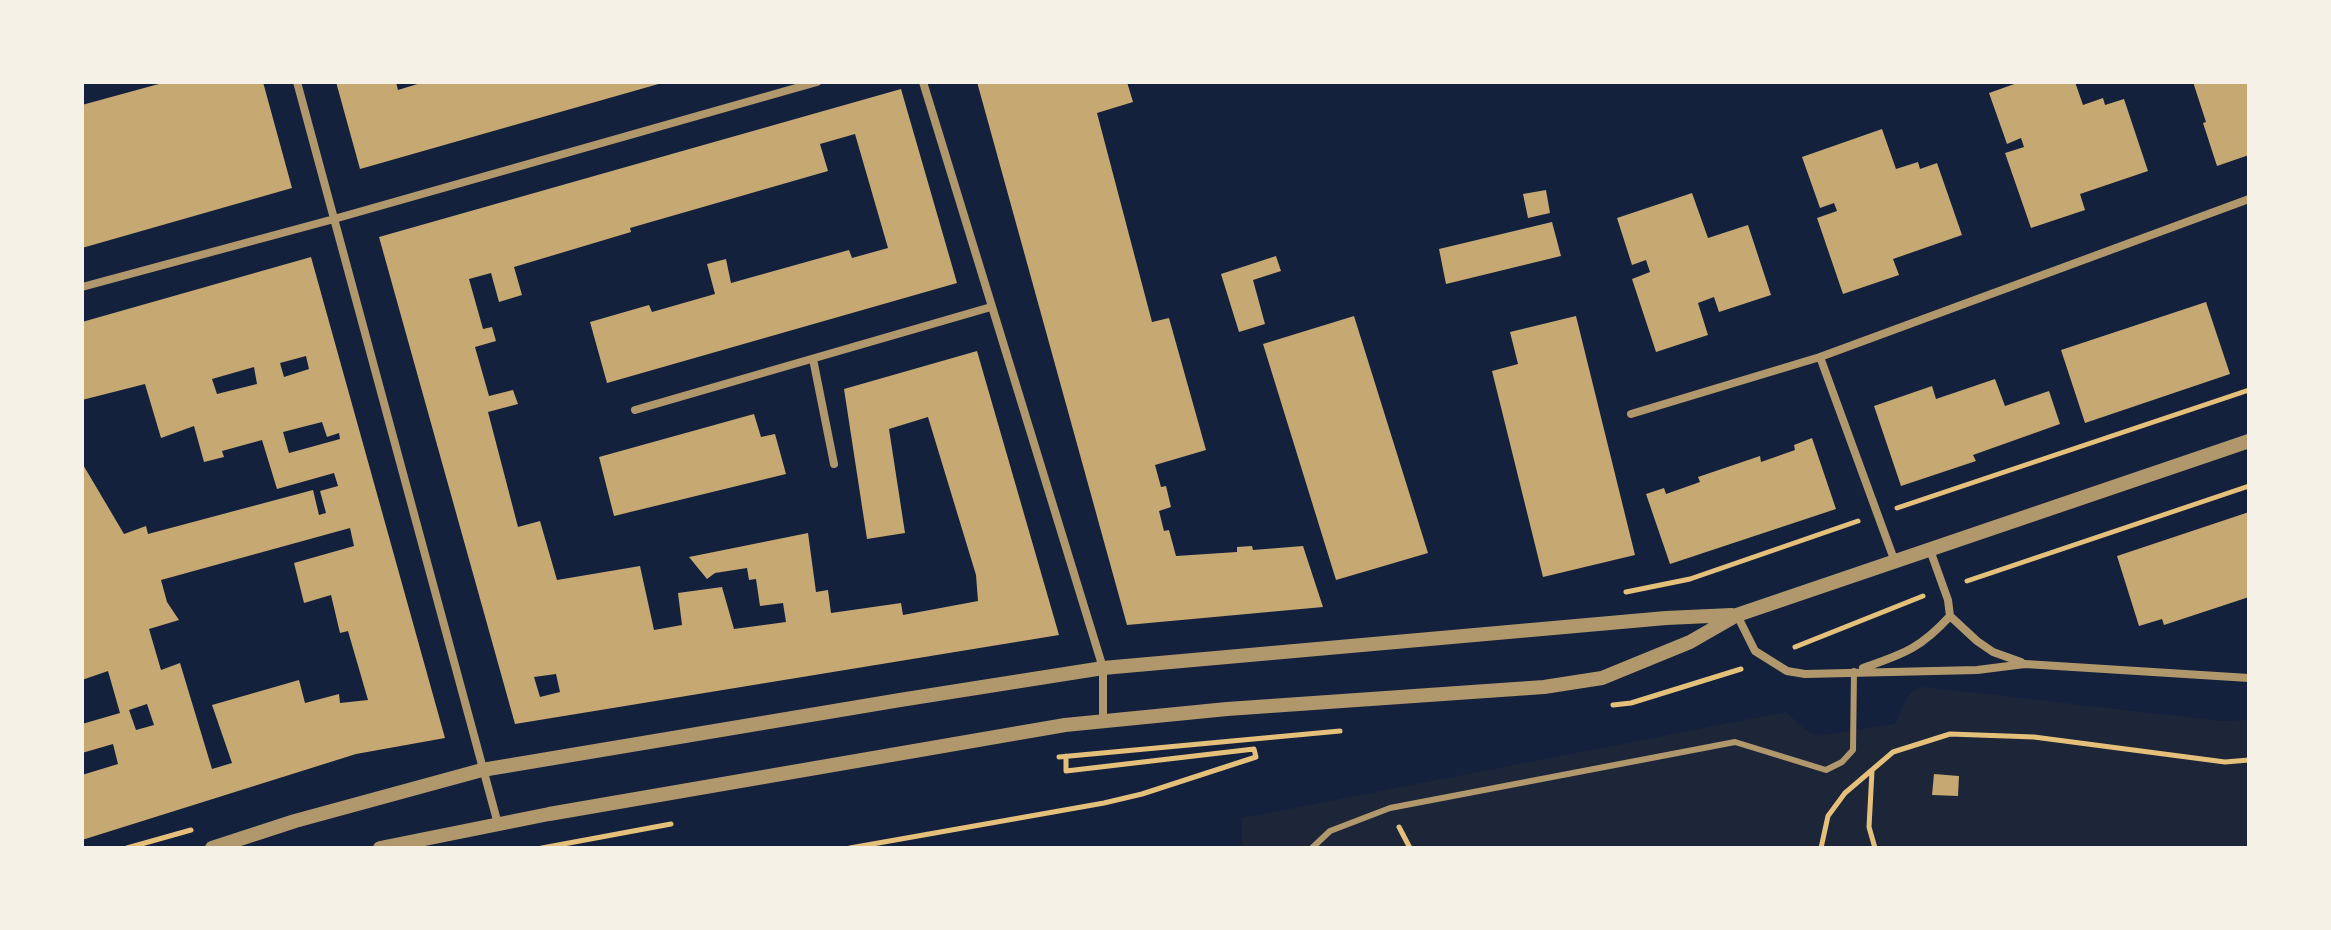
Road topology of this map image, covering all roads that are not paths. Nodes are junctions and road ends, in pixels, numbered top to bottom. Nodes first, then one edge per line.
1 (297, 82) edge
2 (817, 82) edge
3 (923, 82) edge
4 (2249, 199) edge
5 (334, 219) junction
6 (82, 287) edge
7 (991, 307) junction
8 (1820, 357) junction
9 (813, 359) junction
10 (635, 410) dead end
11 (1631, 414) dead end
12 (2249, 441) edge
13 (834, 464) dead end
14 (1930, 550) junction
15 (1895, 562) junction
16 (1737, 615) junction
17 (1950, 616) junction
18 (2025, 664) junction
19 (1103, 668) junction
20 (1854, 671) junction
21 (2249, 678) edge
22 (1103, 722) junction
23 (482, 770) junction
24 (498, 824) junction
25 (212, 848) edge
26 (380, 848) edge
27 (1312, 848) edge

1 - 5 street
2 - 5 street
3 - 7 street
4 - 8 street
5 - 6 street
5 - 23 street
7 - 9 street
7 - 19 street
8 - 11 street
8 - 15 street
9 - 10 street
9 - 13 street
12 - 14 street
14 - 15 street
14 - 17 street
15 - 16 street
16 - 19 street
16 - 20 street
16 - 22 street
17 - 18 street
17 - 20 street
18 - 20 street
18 - 21 street
19 - 22 street
19 - 23 street
20 - 27 lane
22 - 24 street
23 - 24 street
23 - 25 street
24 - 26 street

